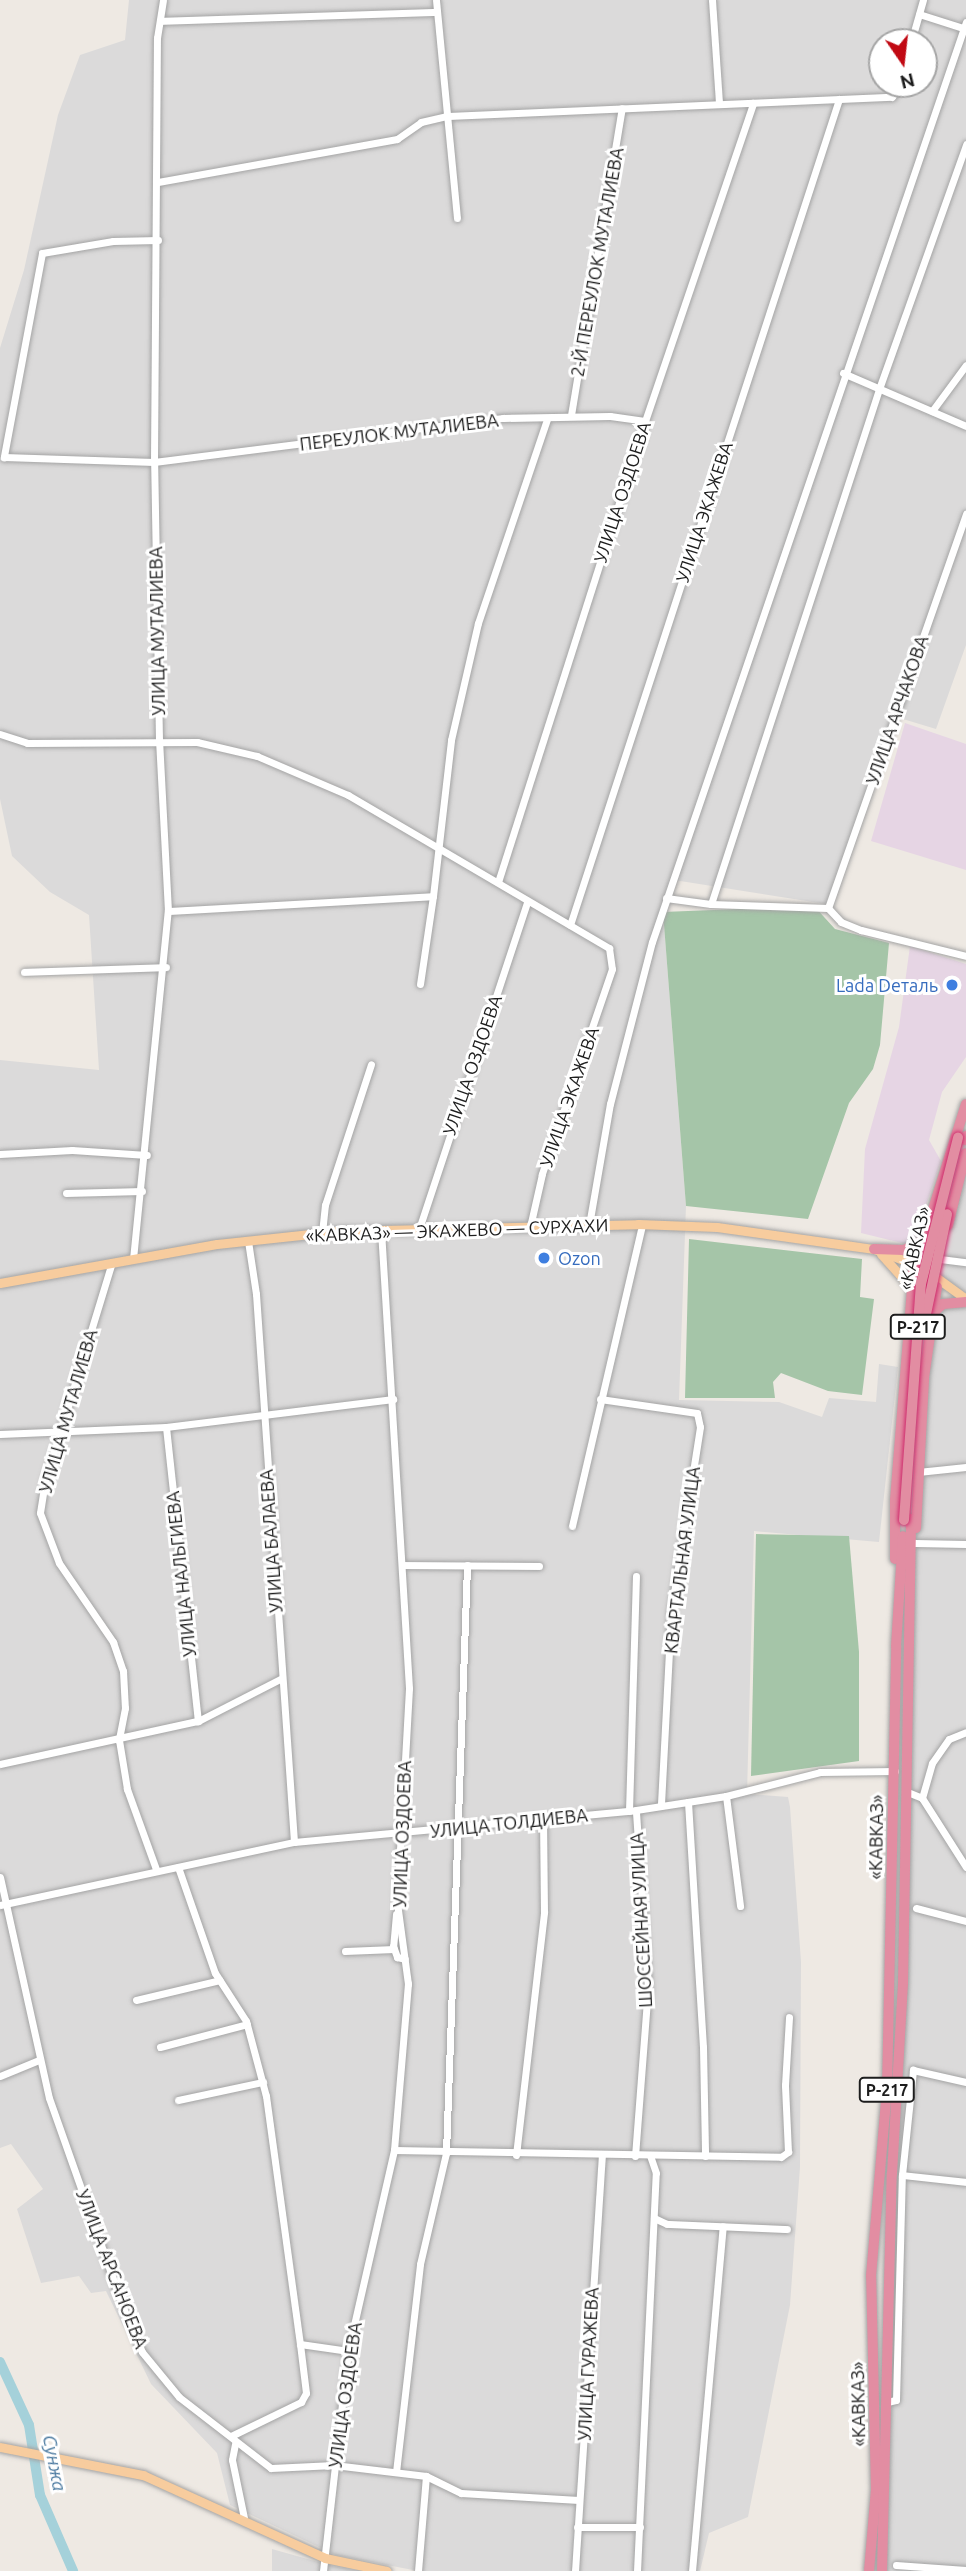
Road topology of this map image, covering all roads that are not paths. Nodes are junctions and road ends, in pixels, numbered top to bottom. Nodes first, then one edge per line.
1 (163, 0) edge
2 (436, 0) edge
3 (712, 0) edge
4 (923, 0) edge
5 (437, 12) junction
6 (919, 14) junction
7 (160, 21) junction
8 (965, 27) edge
9 (915, 28) edge
10 (868, 98) edge
11 (839, 99) junction
12 (753, 103) junction
13 (719, 104) junction
14 (622, 108) junction
15 (448, 116) junction
16 (966, 144) edge
17 (158, 182) junction
18 (457, 218) dead end
19 (158, 240) junction
20 (966, 365) edge
21 (843, 373) junction
22 (879, 389) junction
23 (932, 411) junction
24 (571, 415) junction
25 (547, 419) junction
26 (645, 421) junction
27 (966, 426) edge
28 (2, 459) edge
29 (154, 462) junction
30 (966, 513) edge
31 (0, 734) edge
32 (159, 740) junction
33 (438, 849) junction
34 (498, 882) junction
35 (433, 896) junction
36 (666, 898) junction
37 (527, 902) junction
38 (711, 904) junction
39 (828, 908) junction
40 (168, 911) junction
41 (570, 925) junction
42 (966, 956) edge
43 (166, 967) junction
44 (24, 972) dead end
45 (419, 984) dead end
46 (371, 1064) dead end
47 (966, 1104) edge
48 (966, 1109) edge
49 (963, 1138) edge
50 (966, 1153) edge
51 (0, 1154) edge
52 (147, 1155) junction
53 (142, 1191) junction
54 (66, 1193) dead end
55 (642, 1224) junction
56 (589, 1225) junction
57 (530, 1227) junction
58 (419, 1229) junction
59 (381, 1230) junction
60 (322, 1233) junction
61 (926, 1239) junction
62 (248, 1241) junction
63 (874, 1249) junction
64 (133, 1259) junction
65 (940, 1259) junction
66 (112, 1262) junction
67 (966, 1262) edge
68 (912, 1276) joint
69 (931, 1281) junction
70 (0, 1283) edge
71 (912, 1289) junction
72 (966, 1300) edge
73 (934, 1312) junction
74 (393, 1399) junction
75 (600, 1399) junction
76 (263, 1417) junction
77 (166, 1427) junction
78 (60, 1432) junction
79 (0, 1434) edge
80 (966, 1467) edge
81 (918, 1472) junction
82 (907, 1520) junction
83 (572, 1526) dead end
84 (915, 1543) junction
85 (966, 1544) edge
86 (402, 1565) junction
87 (467, 1565) junction
88 (539, 1566) dead end
89 (636, 1576) dead end
90 (898, 1607) junction
91 (907, 1618) junction
92 (280, 1679) junction
93 (198, 1721) junction
94 (966, 1732) edge
95 (119, 1740) junction
96 (0, 1764) edge
97 (895, 1771) junction
98 (905, 1791) junction
99 (726, 1796) junction
100 (922, 1798) junction
101 (688, 1802) junction
102 (661, 1805) junction
103 (632, 1811) junction
104 (543, 1819) junction
105 (456, 1830) junction
106 (401, 1832) junction
107 (294, 1842) junction
108 (178, 1867) junction
109 (966, 1867) edge
110 (156, 1869) junction
111 (0, 1877) edge
112 (397, 1903) junction
113 (3, 1904) edge
114 (740, 1906) dead end
115 (916, 1908) dead end
116 (966, 1921) edge
117 (394, 1949) junction
118 (345, 1951) dead end
119 (405, 1959) junction
120 (220, 1980) junction
121 (136, 2000) dead end
122 (789, 2017) dead end
123 (247, 2024) junction
124 (160, 2047) dead end
125 (39, 2060) junction
126 (0, 2077) edge
127 (262, 2082) junction
128 (966, 2082) edge
129 (178, 2101) dead end
130 (394, 2150) junction
131 (446, 2153) junction
132 (516, 2155) junction
133 (603, 2156) junction
134 (635, 2156) junction
135 (650, 2156) junction
136 (705, 2156) junction
137 (902, 2175) junction
138 (966, 2182) edge
139 (654, 2218) junction
140 (723, 2226) junction
141 (787, 2229) dead end
142 (300, 2344) junction
143 (348, 2351) junction
144 (887, 2402) junction
145 (231, 2436) junction
146 (235, 2444) junction
147 (0, 2447) edge
148 (334, 2465) junction
149 (396, 2472) junction
150 (882, 2472) junction
151 (426, 2476) junction
152 (579, 2500) junction
153 (244, 2518) junction
154 (639, 2527) junction
155 (578, 2528) junction
156 (325, 2558) junction
157 (896, 2565) dead end
158 (966, 2570) edge
159 (323, 2571) edge
160 (387, 2571) edge
161 (418, 2571) edge
162 (575, 2571) edge
163 (637, 2571) edge
164 (692, 2571) edge
165 (869, 2571) edge
166 (882, 2571) edge

1 - 7 street, УЛИЦА МУТАЛИЕВА
2 - 5 street
3 - 13 street
4 - 6 street
5 - 7 street
5 - 15 street
6 - 8 street
6 - 9 street
7 - 17 street, УЛИЦА МУТАЛИЕВА
8 - 21 street
10 - 11 street
11 - 12 street
11 - 41 street, УЛИЦА ЭКАЖЕВА
12 - 13 street
12 - 26 street, УЛИЦА ОЗДОЕВА
13 - 14 street
14 - 15 street
14 - 24 street, 2-Й ПЕРЕУЛОК МУТАЛИЕВА
15 - 17 street
15 - 18 street
16 - 22 street
17 - 19 street, УЛИЦА МУТАЛИЕВА
19 - 28 street
19 - 29 street, УЛИЦА МУТАЛИЕВА
20 - 23 street
21 - 22 street
21 - 36 street
22 - 23 street
22 - 38 street
23 - 27 street
24 - 25 street, ПЕРЕУЛОК МУТАЛИЕВА
24 - 26 street, ПЕРЕУЛОК МУТАЛИЕВА
25 - 29 street, ПЕРЕУЛОК МУТАЛИЕВА
25 - 33 street
26 - 34 street, УЛИЦА ОЗДОЕВА
28 - 29 street, ПЕРЕУЛОК МУТАЛИЕВА
29 - 32 street, УЛИЦА МУТАЛИЕВА
30 - 39 street, УЛИЦА АРЧАКОВА
31 - 32 street
32 - 33 street
32 - 40 street, УЛИЦА МУТАЛИЕВА
33 - 34 street
33 - 35 street
34 - 37 street
35 - 40 street
35 - 45 street
36 - 38 street
36 - 56 street
37 - 41 street
37 - 58 street, УЛИЦА ОЗДОЕВА
38 - 39 street
39 - 42 street
40 - 43 street, УЛИЦА МУТАЛИЕВА
41 - 57 street, УЛИЦА ЭКАЖЕВА
43 - 44 street
43 - 52 street, УЛИЦА МУТАЛИЕВА
46 - 60 street
47 - 61 highway
48 - 49 highway, «КАВКАЗ» / Р-217
49 - 82 highway, «КАВКАЗ» / Р-217, bridge
50 - 65 highway, «КАВКАЗ»
51 - 52 street
52 - 53 street, УЛИЦА МУТАЛИЕВА
53 - 54 street
53 - 64 street, УЛИЦА МУТАЛИЕВА
55 - 56 main road, «КАВКАЗ» — ЭКАЖЕВО — СУРХАХИ
55 - 63 main road, «КАВКАЗ» — ЭКАЖЕВО — СУРХАХИ
55 - 75 street
56 - 57 main road, «КАВКАЗ» — ЭКАЖЕВО — СУРХАХИ
57 - 58 main road, «КАВКАЗ» — ЭКАЖЕВО — СУРХАХИ
58 - 59 main road, «КАВКАЗ» — ЭКАЖЕВО — СУРХАХИ
59 - 60 main road, «КАВКАЗ» — ЭКАЖЕВО — СУРХАХИ
59 - 74 street, УЛИЦА ОЗДОЕВА
60 - 62 main road, «КАВКАЗ» — ЭКАЖЕВО — СУРХАХИ
61 - 63 highway
61 - 69 highway
62 - 64 main road, «КАВКАЗ» — ЭКАЖЕВО — СУРХАХИ
62 - 76 street, УЛИЦА БАЛАЕВА
63 - 69 main road, «КАВКАЗ» — ЭКАЖЕВО — СУРХАХИ
63 - 71 main road
64 - 66 main road, «КАВКАЗ» — ЭКАЖЕВО — СУРХАХИ
65 - 67 street
65 - 69 highway, «КАВКАЗ»
66 - 70 main road, «КАВКАЗ» — ЭКАЖЕВО — СУРХАХИ
66 - 78 street, УЛИЦА МУТАЛИЕВА
68 - 69 highway
68 - 71 main road
69 - 71 main road
69 - 72 main road
69 - 72 main road
69 - 73 highway
71 - 90 highway
72 - 73 highway
73 - 81 highway, Р-217
74 - 76 street
74 - 86 street, УЛИЦА ОЗДОЕВА
75 - 83 street
75 - 102 street, КВАРТАЛЬНАЯ УЛИЦА
76 - 77 street
76 - 92 street, УЛИЦА БАЛАЕВА
77 - 78 street
77 - 93 street, УЛИЦА НАЛЬГИЕВА
78 - 79 street
78 - 95 street, УЛИЦА МУТАЛИЕВА
80 - 81 street
81 - 84 highway, Р-217
82 - 90 highway, «КАВКАЗ» / Р-217
82 - 91 highway, «КАВКАЗ» / Р-217
84 - 85 street
84 - 91 highway, Р-217
86 - 87 street
86 - 106 street, УЛИЦА ОЗДОЕВА
87 - 88 street
87 - 105 street
89 - 103 street, ШОССЕЙНАЯ УЛИЦА
90 - 97 highway, «КАВКАЗ» / Р-217
91 - 98 highway, «КАВКАЗ» / Р-217
92 - 93 street
92 - 107 street, УЛИЦА БАЛАЕВА
93 - 95 street
94 - 100 street
95 - 96 street
95 - 110 street, УЛИЦА МУТАЛИЕВА
97 - 99 street, УЛИЦА ТОЛДИЕВА
97 - 150 highway, «КАВКАЗ» / Р-217
98 - 100 street
98 - 144 highway, «КАВКАЗ» / Р-217
99 - 101 street, УЛИЦА ТОЛДИЕВА
99 - 114 street
100 - 109 street
101 - 102 street, УЛИЦА ТОЛДИЕВА
101 - 136 street
102 - 103 street, УЛИЦА ТОЛДИЕВА
103 - 104 street, УЛИЦА ТОЛДИЕВА
103 - 134 street, ШОССЕЙНАЯ УЛИЦА
104 - 105 street, УЛИЦА ТОЛДИЕВА
104 - 132 street
105 - 106 street, УЛИЦА ТОЛДИЕВА
105 - 131 street
106 - 107 street, УЛИЦА ТОЛДИЕВА
106 - 112 street, УЛИЦА ОЗДОЕВА
107 - 108 street, УЛИЦА ТОЛДИЕВА
108 - 110 street, УЛИЦА ТОЛДИЕВА
108 - 120 street
110 - 113 street, УЛИЦА ТОЛДИЕВА
111 - 113 street, УЛИЦА АРСАНОЕВА
112 - 117 street
112 - 119 street, УЛИЦА ОЗДОЕВА
113 - 125 street, УЛИЦА АРСАНОЕВА
115 - 116 street
117 - 118 street
117 - 119 street
119 - 130 street, УЛИЦА ОЗДОЕВА
120 - 121 street
120 - 123 street
122 - 136 street
123 - 124 street
123 - 127 street
125 - 126 street
125 - 145 street, УЛИЦА АРСАНОЕВА
127 - 129 street
127 - 142 street
128 - 137 street
130 - 131 street
130 - 143 street, УЛИЦА ОЗДОЕВА
131 - 132 street
131 - 149 street
132 - 133 street
133 - 134 street
133 - 152 street, УЛИЦА ГУРАЖЕВА
134 - 135 street
135 - 136 street
135 - 139 street
137 - 138 street
137 - 144 street
139 - 140 street
139 - 154 street
140 - 141 street
140 - 164 street
142 - 143 street
142 - 145 street
143 - 148 street, УЛИЦА ОЗДОЕВА
144 - 150 highway, «КАВКАЗ» / Р-217
145 - 146 street, УЛИЦА АРСАНОЕВА
146 - 148 street, УЛИЦА АРСАНОЕВА
146 - 153 street
147 - 153 main road
148 - 149 street, УЛИЦА АРСАНОЕВА
148 - 156 street, УЛИЦА ОЗДОЕВА
149 - 151 street, УЛИЦА АРСАНОЕВА
150 - 165 highway, «КАВКАЗ» / Р-217
150 - 166 highway, «КАВКАЗ» / Р-217
151 - 152 street, УЛИЦА АРСАНОЕВА
151 - 161 street
152 - 155 street, УЛИЦА ГУРАЖЕВА
153 - 156 main road
154 - 155 street
154 - 163 street
155 - 162 street, УЛИЦА ГУРАЖЕВА
156 - 159 street, УЛИЦА ОЗДОЕВА
156 - 160 main road
157 - 158 street

